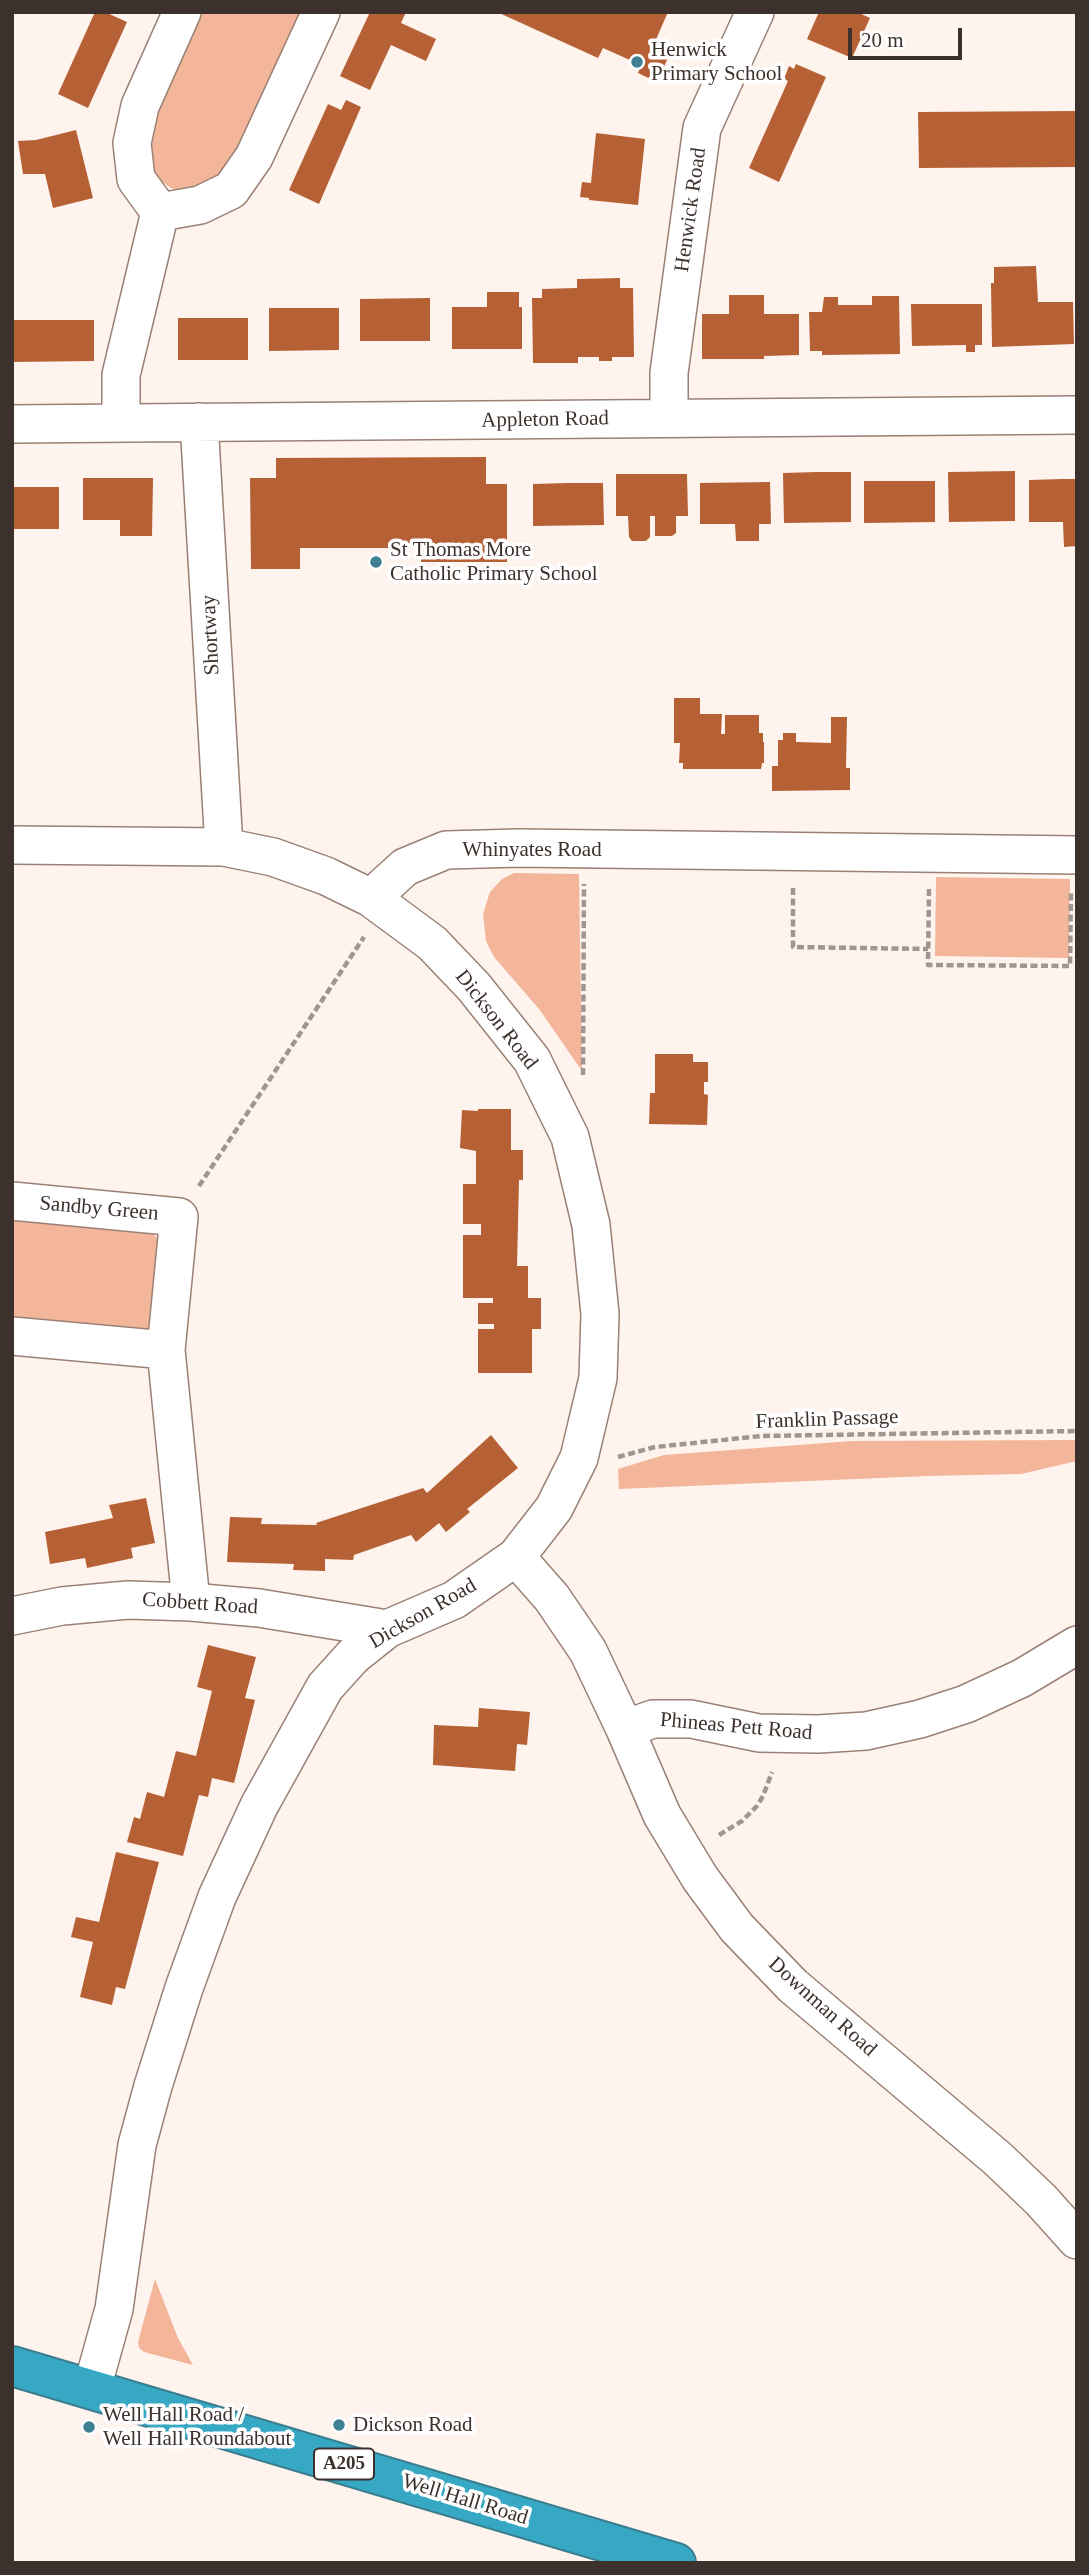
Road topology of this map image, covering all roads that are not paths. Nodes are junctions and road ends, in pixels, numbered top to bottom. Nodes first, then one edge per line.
1 (182, 12) edge
2 (321, 12) edge
3 (755, 12) edge
4 (160, 212) junction
5 (1077, 415) edge
6 (669, 418) junction
7 (199, 422) junction
8 (121, 423) junction
9 (12, 424) edge
10 (12, 845) edge
11 (224, 848) junction
12 (1074, 855) edge
13 (378, 903) junction
14 (12, 1201) edge
15 (12, 1336) edge
16 (166, 1350) junction
17 (516, 1557) junction
18 (191, 1602) junction
19 (12, 1616) edge
20 (387, 1629) junction
21 (1077, 1645) edge
22 (625, 1729) junction
23 (1077, 2240) edge
24 (12, 2366) edge
25 (92, 2388) junction
26 (676, 2563) edge

1 - 4 street
2 - 4 street
3 - 6 street, Henwick Road
4 - 8 street
5 - 6 street, Appleton Road
6 - 7 street, Appleton Road
7 - 8 street, Appleton Road
7 - 11 street, Shortway
8 - 9 street, Appleton Road
10 - 11 street
11 - 13 street
12 - 13 street, Whinyates Road
13 - 17 street, Dickson Road
14 - 16 street, Sandby Green
15 - 16 street
16 - 18 street, Sandby Green
17 - 20 street, Dickson Road
17 - 22 street
18 - 19 street, Cobbett Road
18 - 20 street, Cobbett Road
20 - 25 street, Dickson Road
21 - 22 street, Phineas Pett Road
22 - 23 street, Downman Road
24 - 25 highway, Well Hall Road / A205
25 - 26 highway, Well Hall Road / A205

